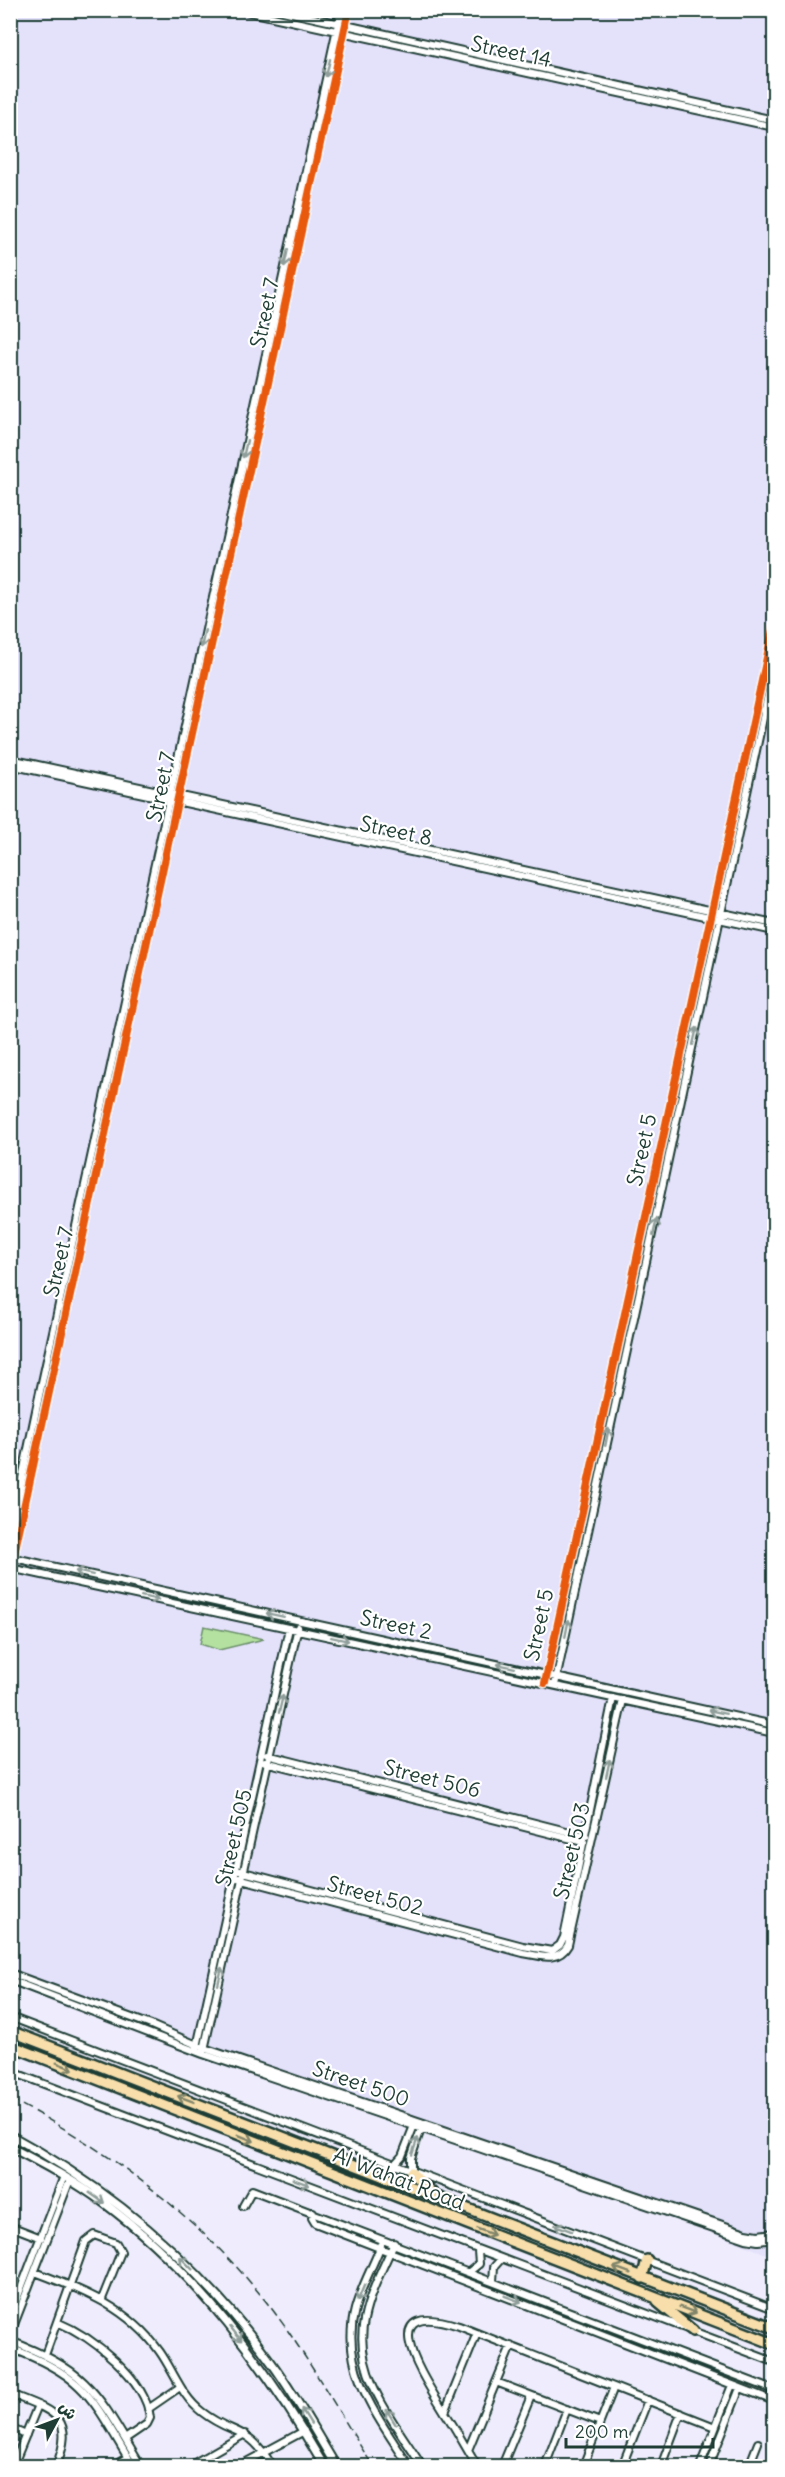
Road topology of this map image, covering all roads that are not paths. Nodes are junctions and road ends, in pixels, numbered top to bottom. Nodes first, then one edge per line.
1 (241, 10) edge
2 (278, 10) edge
3 (341, 10) edge
4 (349, 10) edge
5 (337, 27) junction
6 (345, 29) junction
7 (774, 120) edge
8 (774, 127) edge
9 (774, 625) edge
10 (774, 667) edge
11 (10, 759) edge
12 (10, 765) edge
13 (174, 797) junction
14 (712, 913) junction
15 (721, 915) junction
16 (774, 924) edge
17 (774, 931) edge
18 (639, 1251) junction
19 (649, 1253) junction
20 (10, 1536) edge
21 (12, 1558) edge
22 (11, 1569) edge
23 (300, 1621) junction
24 (289, 1628) junction
25 (298, 1630) junction
26 (547, 1675) junction
27 (557, 1677) junction
28 (545, 1683) junction
29 (555, 1685) junction
30 (613, 1698) junction
31 (623, 1700) junction
32 (774, 1725) edge
33 (774, 1733) edge
34 (265, 1758) junction
35 (583, 1839) junction
36 (591, 1841) junction
37 (239, 1870) junction
38 (238, 1878) junction
39 (575, 1898) junction
40 (464, 1933) junction
41 (508, 1945) joint
42 (10, 1973) edge
43 (10, 1980) edge
44 (10, 2017) edge
45 (10, 2031) edge
46 (10, 2045) edge
47 (200, 2049) junction
48 (10, 2071) edge
49 (415, 2123) junction
50 (422, 2125) junction
51 (10, 2135) edge
52 (10, 2147) edge
53 (394, 2165) junction
54 (411, 2172) junction
55 (67, 2178) junction
56 (434, 2196) junction
57 (243, 2206) dead end
58 (313, 2212) junction
59 (10, 2226) edge
60 (774, 2233) edge
61 (40, 2238) junction
62 (758, 2238) junction
63 (384, 2239) junction
64 (774, 2239) edge
65 (394, 2243) junction
66 (380, 2248) junction
67 (478, 2251) junction
68 (390, 2252) junction
69 (501, 2259) junction
70 (647, 2260) junction
71 (34, 2272) junction
72 (469, 2272) junction
73 (642, 2278) junction
74 (493, 2281) junction
75 (70, 2285) junction
76 (652, 2296) junction
77 (102, 2299) junction
78 (774, 2309) edge
79 (10, 2317) edge
80 (57, 2322) junction
81 (774, 2328) edge
82 (693, 2331) junction
83 (477, 2333) junction
84 (10, 2335) edge
85 (10, 2341) edge
86 (774, 2344) edge
87 (511, 2346) junction
88 (10, 2348) edge
89 (23, 2349) junction
90 (45, 2355) junction
91 (774, 2362) edge
92 (708, 2364) junction
93 (704, 2374) junction
94 (496, 2382) junction
95 (732, 2385) junction
96 (180, 2387) junction
97 (614, 2387) junction
98 (740, 2388) junction
99 (774, 2390) edge
100 (291, 2393) junction
101 (10, 2394) edge
102 (531, 2396) junction
103 (283, 2398) junction
104 (648, 2400) junction
105 (774, 2401) edge
106 (38, 2405) junction
107 (148, 2409) junction
108 (567, 2409) junction
109 (445, 2412) junction
110 (681, 2413) junction
111 (600, 2422) junction
112 (716, 2427) junction
113 (10, 2428) edge
114 (304, 2431) junction
115 (245, 2434) junction
116 (26, 2435) junction
117 (124, 2439) junction
118 (758, 2443) dead end
119 (468, 2450) junction
120 (264, 2452) junction
121 (128, 2457) junction
122 (13, 2466) edge
123 (56, 2466) edge
124 (113, 2466) edge
125 (131, 2466) edge
126 (141, 2466) edge
127 (189, 2466) edge
128 (239, 2466) edge
129 (272, 2466) edge
130 (324, 2466) edge
131 (336, 2466) edge
132 (409, 2466) edge
133 (422, 2466) edge
134 (477, 2466) edge
135 (502, 2466) edge
136 (545, 2466) edge
137 (583, 2466) edge
138 (622, 2466) edge
139 (661, 2466) edge
140 (700, 2466) edge
141 (709, 2466) edge
142 (749, 2466) edge

1 - 5 street, Street 14
2 - 5 street, Street 14
3 - 5 street, Street 7
4 - 6 street, Street 7
5 - 6 street, Street 14
5 -> 13 street, Street 7
6 - 7 street, Street 14
6 - 8 street, Street 14
6 - 13 street, Street 7
9 - 14 street, Street 5
10 - 15 street, Street 5
11 - 13 street, Street 8
12 - 13 street, Street 8
13 - 14 street, Street 8
13 - 20 street, Street 7
13 - 21 street, Street 7
14 - 15 street, Street 8
14 - 18 street, Street 5
15 - 16 street, Street 8
15 - 17 street, Street 8
19 -> 15 street, Street 5
18 - 19 street
18 - 26 street, Street 5
27 -> 19 street, Street 5
21 - 22 street, Street 7
23 -> 21 street, Street 2
22 -> 24 street, Street 2
23 - 25 street, Street 505
26 -> 23 street, Street 2
24 - 25 street, Street 2
24 - 34 street, Street 505
25 -> 28 street, Street 2
34 -> 25 street, Street 505
26 - 27 street, Street 2
26 - 28 street, Street 5
27 - 29 street, Street 5
32 -> 27 street, Street 2
28 - 29 street, Street 2
29 - 30 street, Street 2
30 - 31 street, Street 2
30 - 35 street, Street 503
31 - 33 street, Street 2
36 -> 31 street, Street 503
34 - 35 street, Street 506
34 - 37 street, Street 505
35 - 36 street, Street 506
35 - 39 street, Street 503
36 - 39 street, Street 503
37 - 38 street, Street 505
37 - 40 street, Street 502
38 - 40 street, Street 502
38 - 47 street, Street 505
39 - 41 street, Street 503
40 - 41 street, Street 502
42 - 47 street, Street 500
43 - 47 street, Street 500
44 - 53 street, Al Wahat Road
56 -> 45 highway, Al Wahat Road
46 -> 76 highway, Al Wahat Road
47 - 49 street, Street 500
48 -> 67 street, Al Wahat Road
49 - 50 street, Street 500
49 - 53 street
54 -> 50 street
50 - 62 street, Street 500
100 -> 51 street
52 - 55 street
53 - 54 street, Al Wahat Road
54 - 56 highway
70 -> 54 street, Al Wahat Road
55 - 61 street
55 - 71 street
55 -> 103 street
73 -> 56 highway, Al Wahat Road
57 - 58 street
58 - 63 street
58 - 66 street
59 - 61 street
60 - 62 street
61 - 79 street
62 - 64 street
63 - 65 street
63 - 66 street
65 - 68 street
65 - 72 street
66 - 68 street
66 -> 132 street
67 - 69 street, Al Wahat Road
67 - 72 street
68 -> 93 street
133 -> 68 street
69 - 74 street
69 - 82 street, Al Wahat Road
70 - 73 highway
70 - 78 street, Al Wahat Road
71 - 75 street
71 - 84 street
72 - 74 street
73 - 81 highway, Al Wahat Road
74 - 92 street
75 - 77 street
75 - 77 street
75 - 80 street
76 - 82 highway
76 -> 86 highway, Al Wahat Road
77 - 96 street
80 - 90 street
80 - 107 street
82 - 91 street, Al Wahat Road
83 - 87 street
83 - 109 street
83 - 109 street
85 - 89 street
87 - 94 street
87 - 97 street
88 - 89 street
89 - 90 street
89 - 121 street
90 - 117 street
92 - 93 street
92 - 99 street
93 - 95 street
94 - 102 street
94 - 119 street
95 - 98 street
95 - 112 street
96 - 107 street
96 - 115 street
97 - 104 street
97 - 111 street
98 - 105 street
98 - 141 street
100 - 103 street
131 -> 100 street
101 - 106 street
102 - 108 street
102 - 135 street
103 - 114 street
104 - 110 street
104 - 138 street
106 - 116 street
106 - 123 street
107 - 117 street
108 - 111 street
108 - 136 street
109 - 119 street
110 - 112 street
110 - 139 street
111 - 137 street
112 - 140 street
113 - 116 street
114 - 120 street
114 - 130 street
115 - 120 street
115 - 127 street
116 - 122 street
117 - 126 street
118 - 142 street
119 - 134 street
120 - 128 street
120 - 129 street
121 - 124 street
121 - 125 street

